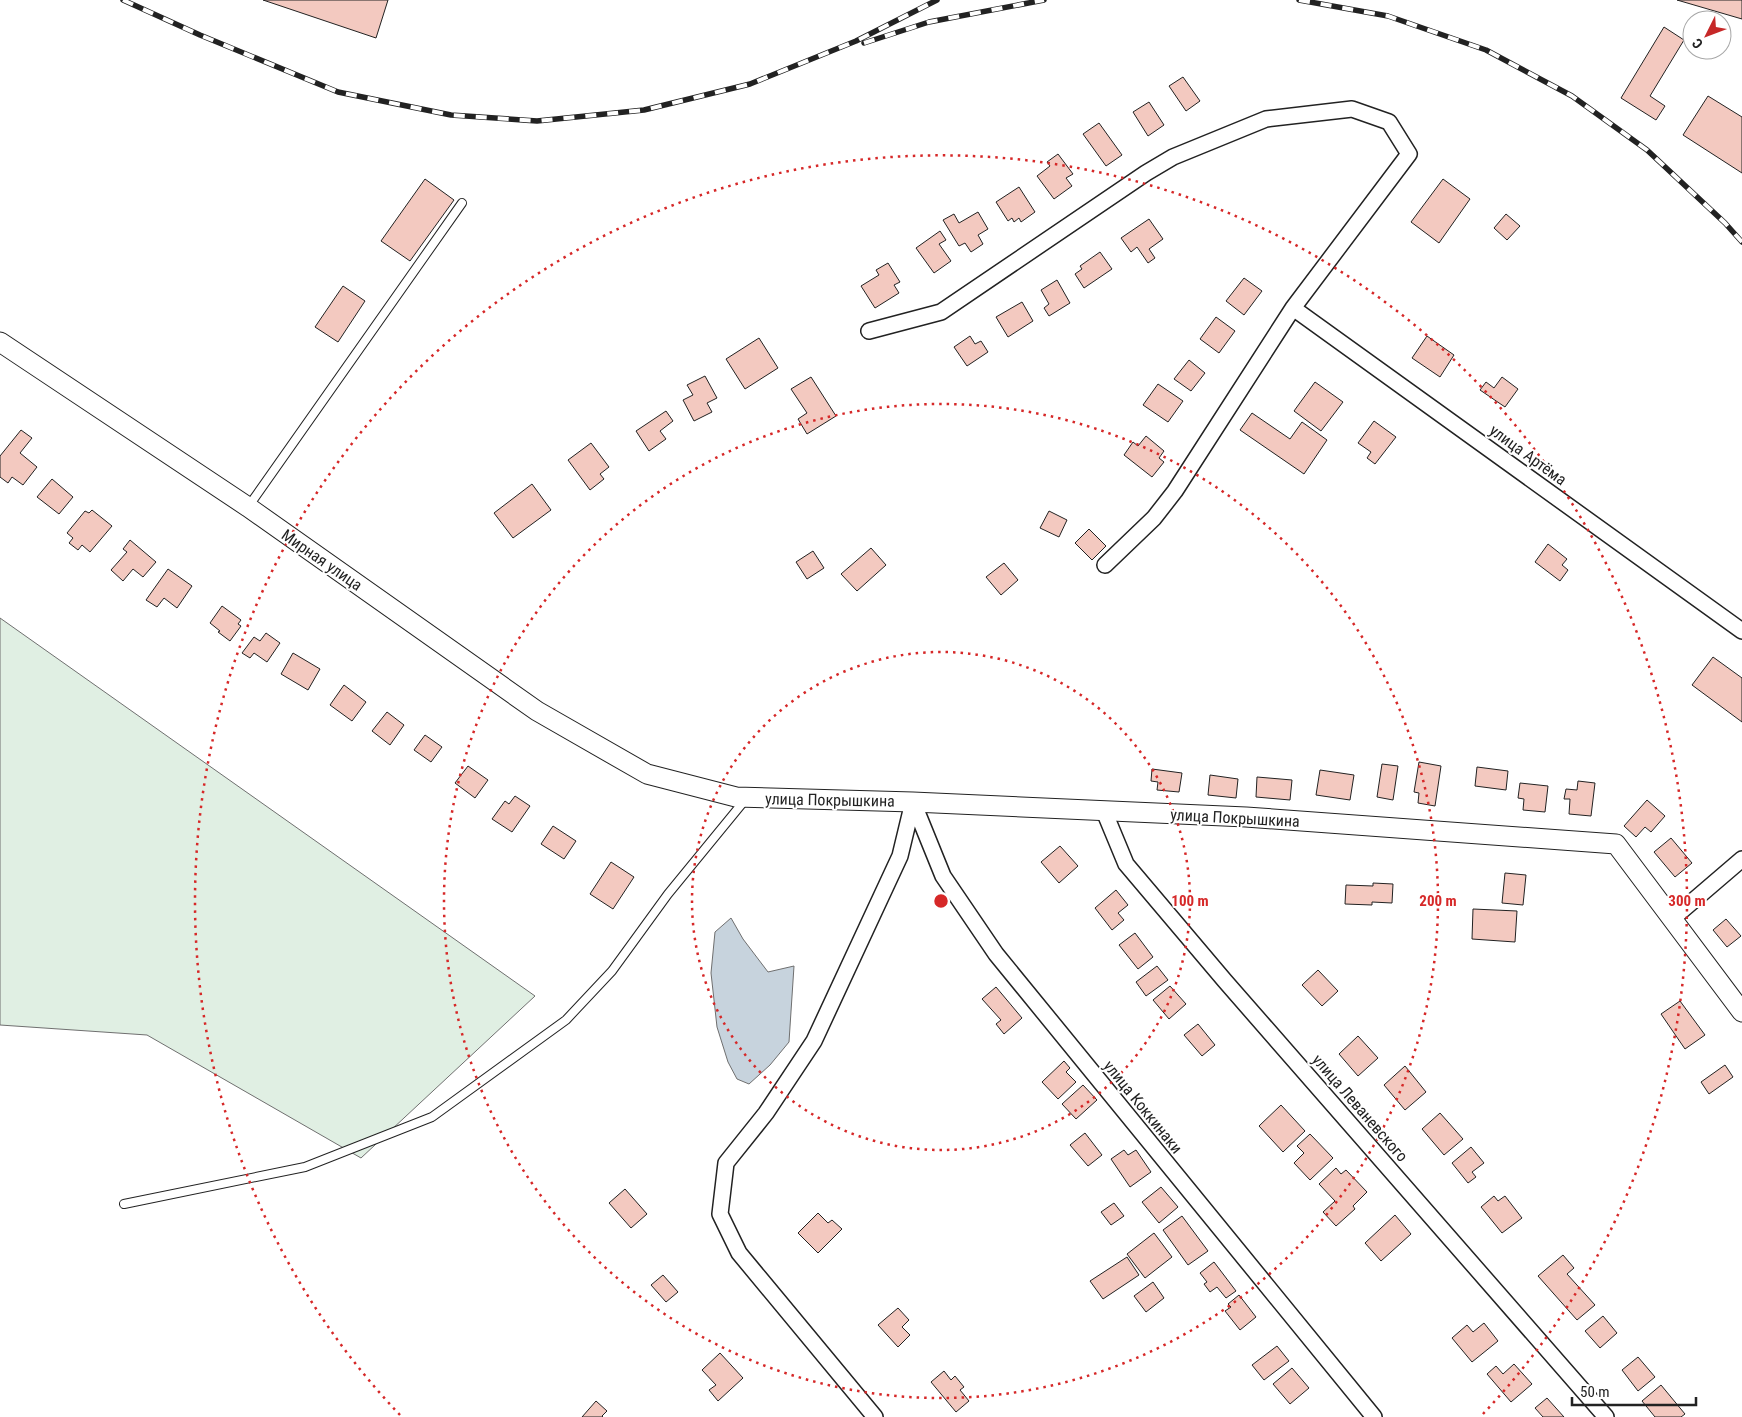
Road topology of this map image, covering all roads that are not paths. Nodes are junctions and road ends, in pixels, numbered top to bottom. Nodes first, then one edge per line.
1 (462, 203) dead end
2 (1293, 308) junction
3 (869, 331) dead end
4 (0, 342) edge
5 (248, 508) junction
6 (1105, 565) dead end
7 (1742, 632) edge
8 (647, 774) joint
9 (747, 798) junction
10 (913, 802) junction
11 (1104, 812) junction
12 (1742, 860) edge
13 (1672, 919) junction
14 (1742, 1012) edge
15 (124, 1204) dead end
16 (875, 1417) edge
17 (1374, 1417) edge
18 (1606, 1417) edge

1 - 5 lane
2 - 3 street
2 - 6 street
2 - 7 street, улица Артёма
4 - 5 street, Мирная улица
5 - 8 street, Мирная улица
8 - 9 street, улица Покрышкина
9 - 10 street, улица Покрышкина
9 - 15 lane
10 - 11 street, улица Покрышкина
10 - 16 street
10 - 17 street, улица Коккинаки
11 - 13 street, улица Покрышкина
11 - 18 street, улица Леваневского
12 - 13 street
13 - 14 street, улица Покрышкина

